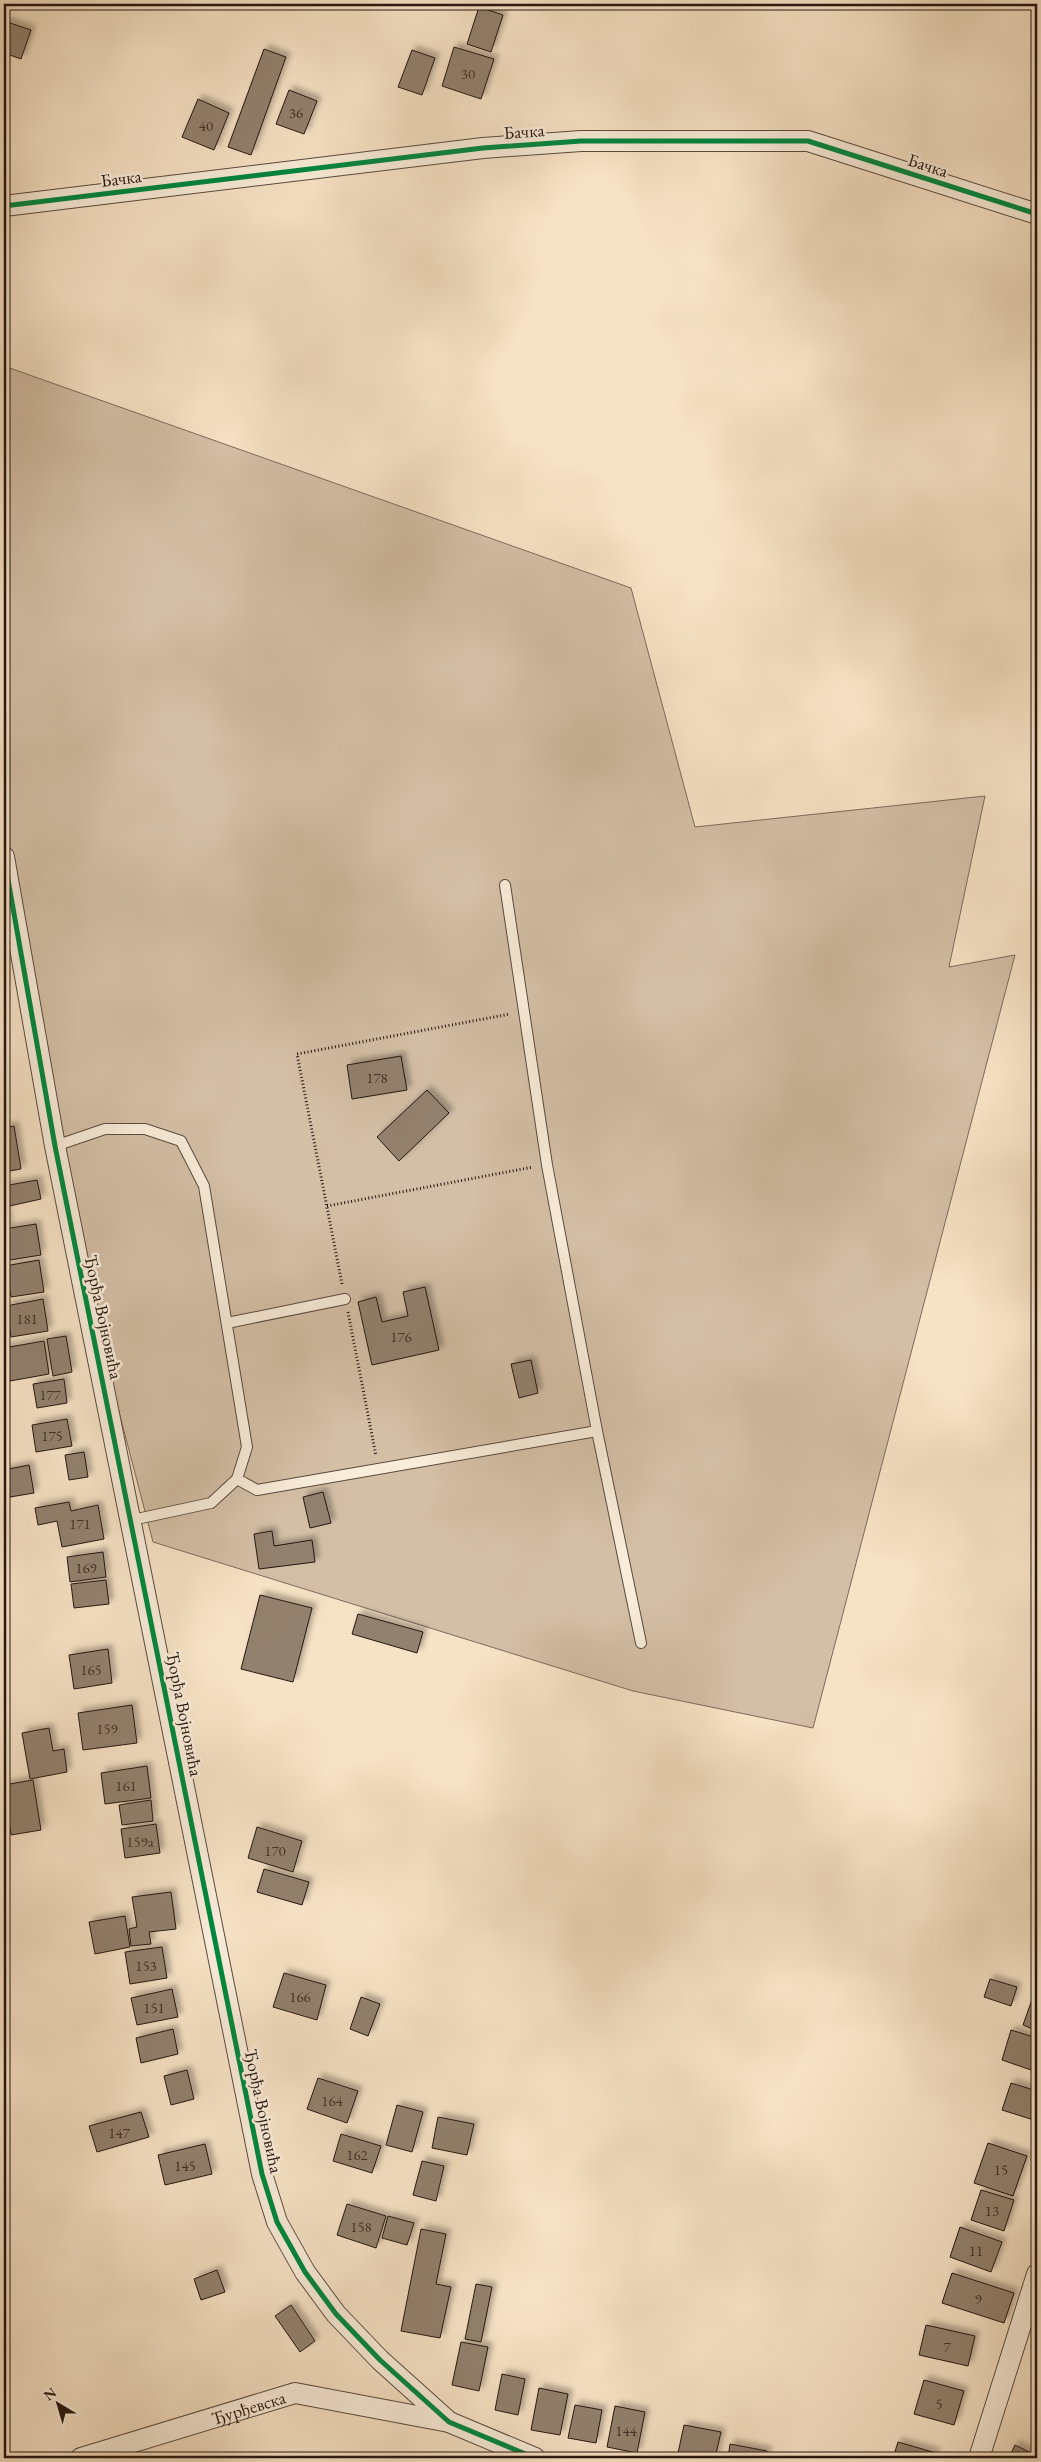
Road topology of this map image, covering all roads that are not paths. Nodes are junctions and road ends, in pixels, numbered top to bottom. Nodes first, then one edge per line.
1 (4, 206) edge
2 (1037, 214) edge
3 (4, 857) edge
4 (505, 885) dead end
5 (55, 1146) junction
6 (345, 1299) road end
7 (227, 1323) junction
8 (597, 1431) junction
9 (237, 1479) junction
10 (132, 1520) junction
11 (641, 1643) dead end
12 (1036, 2280) edge
13 (449, 2422) junction
14 (81, 2458) edge
15 (535, 2458) edge
16 (979, 2458) edge

1 - 2 street, Бачка
3 - 5 street, Ђорђа Војновића
4 - 8 lane
5 - 7 lane
5 - 10 street, Ђорђа Војновића
6 - 7 lane
7 - 9 lane
8 - 9 lane
8 - 11 lane
9 - 10 lane
10 - 13 street, Ђорђа Војновића
12 - 16 street
13 - 14 street, Ђурђевска
13 - 15 street, Ђорђа Војновића

